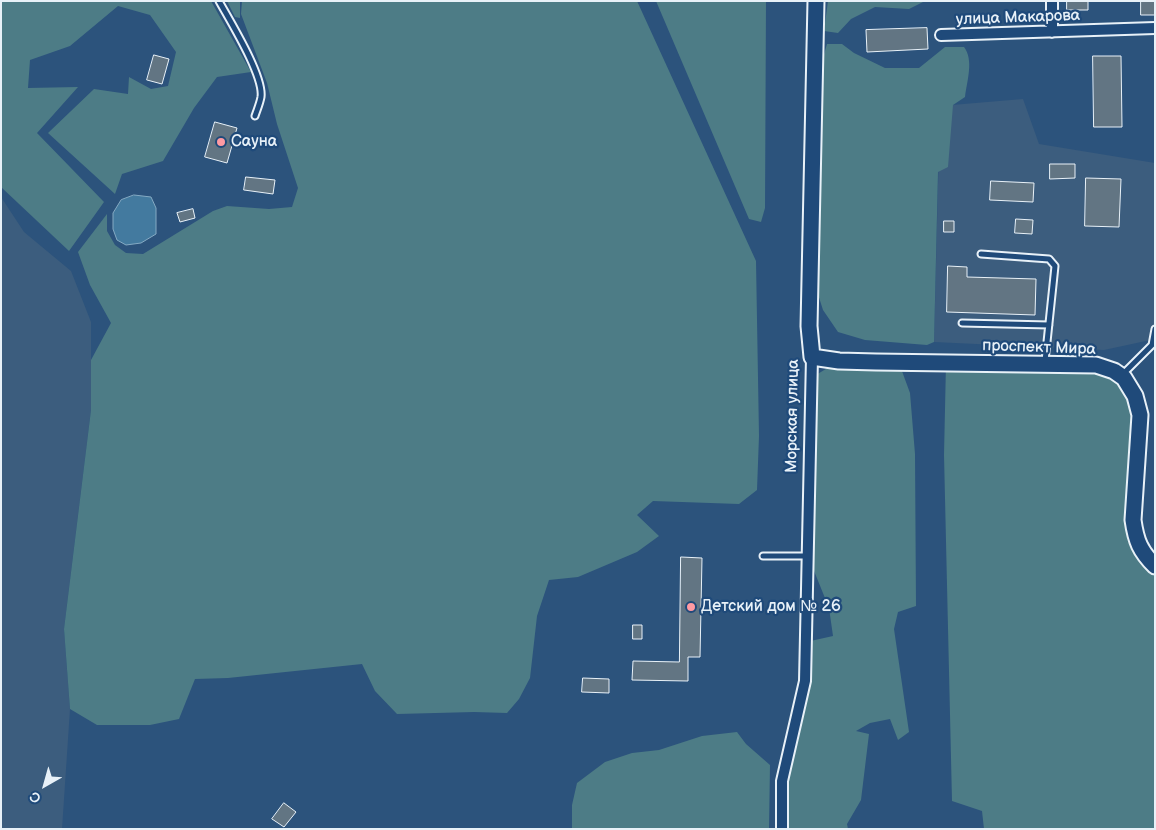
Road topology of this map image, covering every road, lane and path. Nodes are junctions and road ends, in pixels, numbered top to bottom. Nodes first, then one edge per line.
1 (219, 1) edge
2 (816, 1) edge
3 (1052, 1) edge
4 (1155, 28) edge
5 (1052, 32) junction
6 (942, 35) dead end
7 (255, 116) dead end
8 (981, 254) dead end
9 (962, 323) dead end
10 (1049, 325) junction
11 (1155, 329) edge
12 (812, 357) junction
13 (1045, 364) junction
14 (1122, 376) junction
15 (763, 556) dead end
16 (808, 556) junction
17 (1155, 566) edge
18 (782, 829) edge

1 - 7 lane
2 - 12 main road, Морская улица
3 - 5 street
4 - 5 street, улица Макарова
5 - 6 street, улица Макарова
8 - 10 lane
9 - 10 lane
10 - 13 lane
11 - 14 lane
12 - 13 main road, проспект Мира
12 - 16 street, Морская улица
13 - 14 main road, проспект Мира
14 - 17 main road
15 - 16 lane
16 - 18 street, Морская улица

